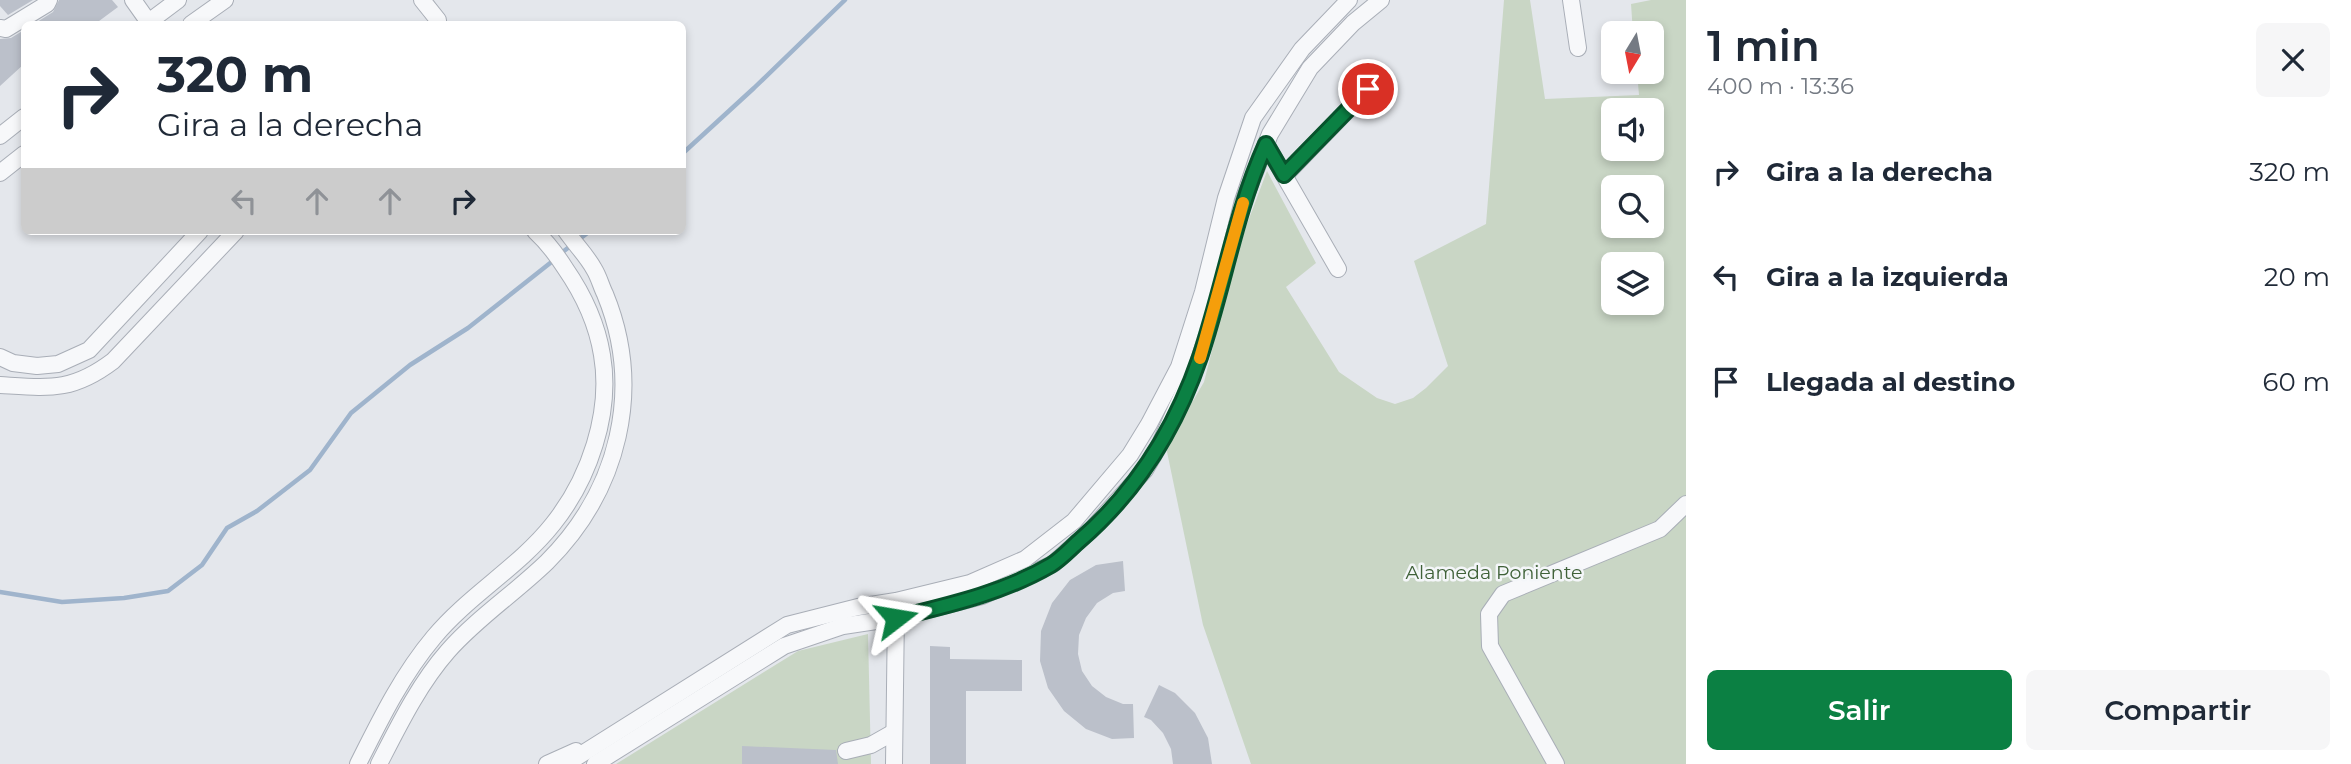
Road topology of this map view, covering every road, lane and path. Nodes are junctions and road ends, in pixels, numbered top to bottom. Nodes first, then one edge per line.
1 (49, 0) edge
2 (133, 0) edge
3 (178, 0) edge
4 (225, 0) edge
5 (422, 0) edge
6 (1349, 0) edge
7 (1381, 0) edge
8 (1571, 0) edge
9 (438, 20) dead end
10 (146, 21) edge
11 (152, 21) edge
12 (195, 21) edge
13 (0, 29) edge
14 (1578, 48) dead end
15 (1368, 89) dead end
16 (21, 119) edge
17 (0, 136) edge
18 (1266, 144) junction
19 (21, 156) edge
20 (0, 173) edge
21 (1284, 175) junction
22 (196, 235) edge
23 (232, 235) edge
24 (539, 235) edge
25 (569, 235) edge
26 (1338, 270) dead end
27 (0, 357) edge
28 (0, 386) edge
29 (1686, 504) edge
30 (896, 601) junction
31 (896, 618) junction
32 (619, 730) junction
33 (894, 733) junction
34 (846, 751) dead end
35 (358, 764) edge
36 (380, 764) edge
37 (547, 764) edge
38 (566, 764) edge
39 (595, 764) edge
40 (894, 764) edge
41 (1556, 764) edge

1 - 13 street
2 - 10 street
3 - 11 street
4 - 12 street
5 - 9 street
6 - 30 street
7 - 18 street
8 - 14 street
15 - 21 street
16 - 17 street
18 - 21 street
18 - 31 street
19 - 20 street
21 - 26 street
22 - 27 street
23 - 28 street
24 - 35 street
25 - 36 street
29 - 41 street
30 - 31 street
30 - 32 street
31 - 33 street
31 - 39 street
32 - 37 street
32 - 38 street
33 - 34 street
33 - 40 street

